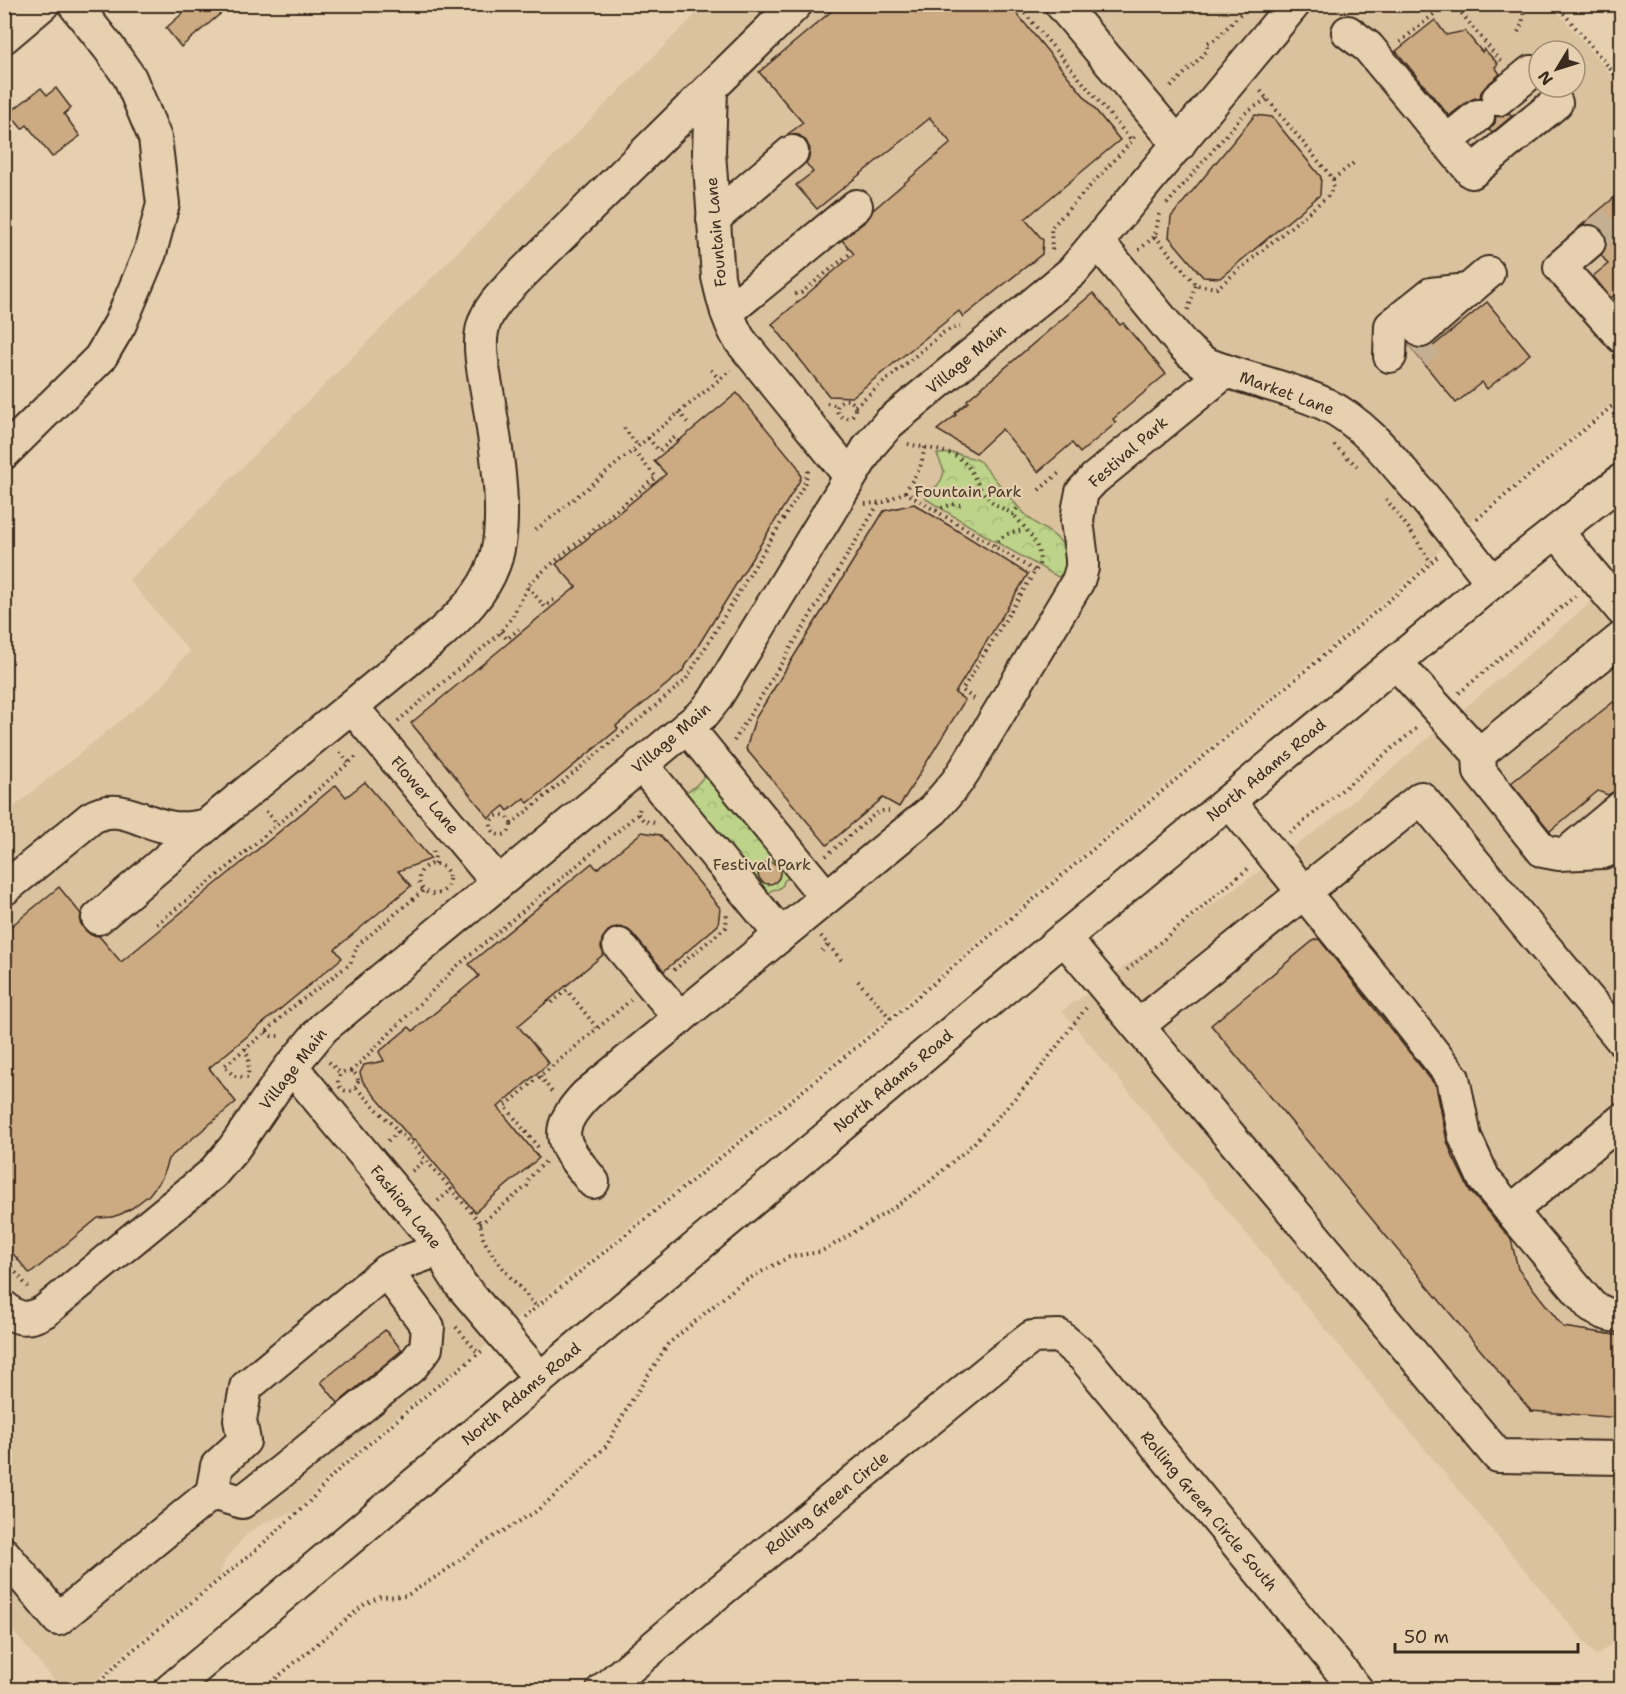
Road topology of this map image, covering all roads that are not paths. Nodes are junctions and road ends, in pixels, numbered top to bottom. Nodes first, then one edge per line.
1 (43, 4) edge
2 (74, 4) edge
3 (796, 4) edge
4 (1061, 4) edge
5 (1294, 4) edge
6 (1348, 32) dead end
7 (4, 37) edge
8 (711, 89) junction
9 (1527, 97) edge
10 (1533, 99) edge
11 (1179, 145) junction
12 (1454, 151) junction
13 (792, 152) dead end
14 (856, 206) dead end
15 (713, 219) junction
16 (1098, 242) junction
17 (1589, 242) tunnel mouth
18 (1478, 282) dead end
19 (727, 312) junction
20 (1622, 337) edge
21 (1412, 345) tunnel mouth
22 (1226, 371) junction
23 (4, 453) edge
24 (1622, 480) edge
25 (853, 489) junction
26 (1557, 532) junction
27 (1492, 582) junction
28 (1622, 610) edge
29 (1622, 638) edge
30 (1396, 663) junction
31 (352, 707) junction
32 (687, 727) junction
33 (1479, 754) junction
34 (641, 765) junction
35 (1229, 801) junction
36 (1622, 807) edge
37 (207, 825) junction
38 (1622, 845) edge
39 (1567, 853) junction
40 (498, 883) junction
41 (4, 889) edge
42 (1304, 894) junction
43 (826, 897) junction
44 (98, 918) dead end
45 (781, 935) junction
46 (1064, 938) junction
47 (619, 945) dead end
48 (680, 1018) junction
49 (1138, 1026) junction
50 (1622, 1040) edge
51 (291, 1066) junction
52 (1622, 1120) edge
53 (593, 1182) dead end
54 (1511, 1211) junction
55 (441, 1249) junction
56 (386, 1271) junction
57 (15, 1301) edge
58 (1622, 1315) edge
59 (1059, 1336) joint
60 (540, 1378) junction
61 (1622, 1458) edge
62 (212, 1493) junction
63 (4, 1554) edge
64 (170, 1689) edge
65 (603, 1689) edge
66 (1357, 1689) edge

1 - 7 street
2 - 23 street
3 - 8 street
4 - 11 street
5 - 11 street, Village Main
6 - 12 street
8 - 15 street, Fountain Lane
8 - 31 street
9 - 12 street
10 - 12 street
11 - 16 street, Village Main
13 - 15 street
14 - 19 street
15 - 19 street, Fountain Lane
16 - 22 street, Market Lane
16 - 25 street, Village Main
17 - 20 street
18 - 21 street
19 - 25 street, Fountain Lane
22 - 27 street, Market Lane
22 - 43 street, Festival Park
24 - 26 street, North Adams Road
25 - 32 street, Village Main
26 - 27 street, North Adams Road
26 - 28 street
27 - 30 street, North Adams Road
29 - 33 street
30 - 33 street
30 - 35 street, North Adams Road
31 - 37 street
31 - 40 street, Flower Lane
32 - 34 street, Village Main
32 - 43 street
33 - 39 street
34 - 40 street, Village Main
34 - 45 street
35 - 42 street
35 - 46 street, North Adams Road
36 - 39 street
37 - 41 street
37 - 44 street
38 - 39 street
40 - 51 street, Village Main
42 - 49 street
42 - 50 street
42 - 54 street
43 - 45 street, Festival Park
45 - 48 street, Festival Park
46 - 49 street
46 - 60 street, North Adams Road
47 - 48 street
48 - 53 street, Festival Park
49 - 61 street
51 - 55 street, Fashion Lane
51 - 57 street, Village Main
52 - 54 street
54 - 58 street
55 - 56 street
55 - 60 street, Fashion Lane
56 - 62 street
56 - 62 street
59 - 65 street, Rolling Green Circle
59 - 66 street, Rolling Green Circle South
60 - 64 street, North Adams Road
62 - 63 street

